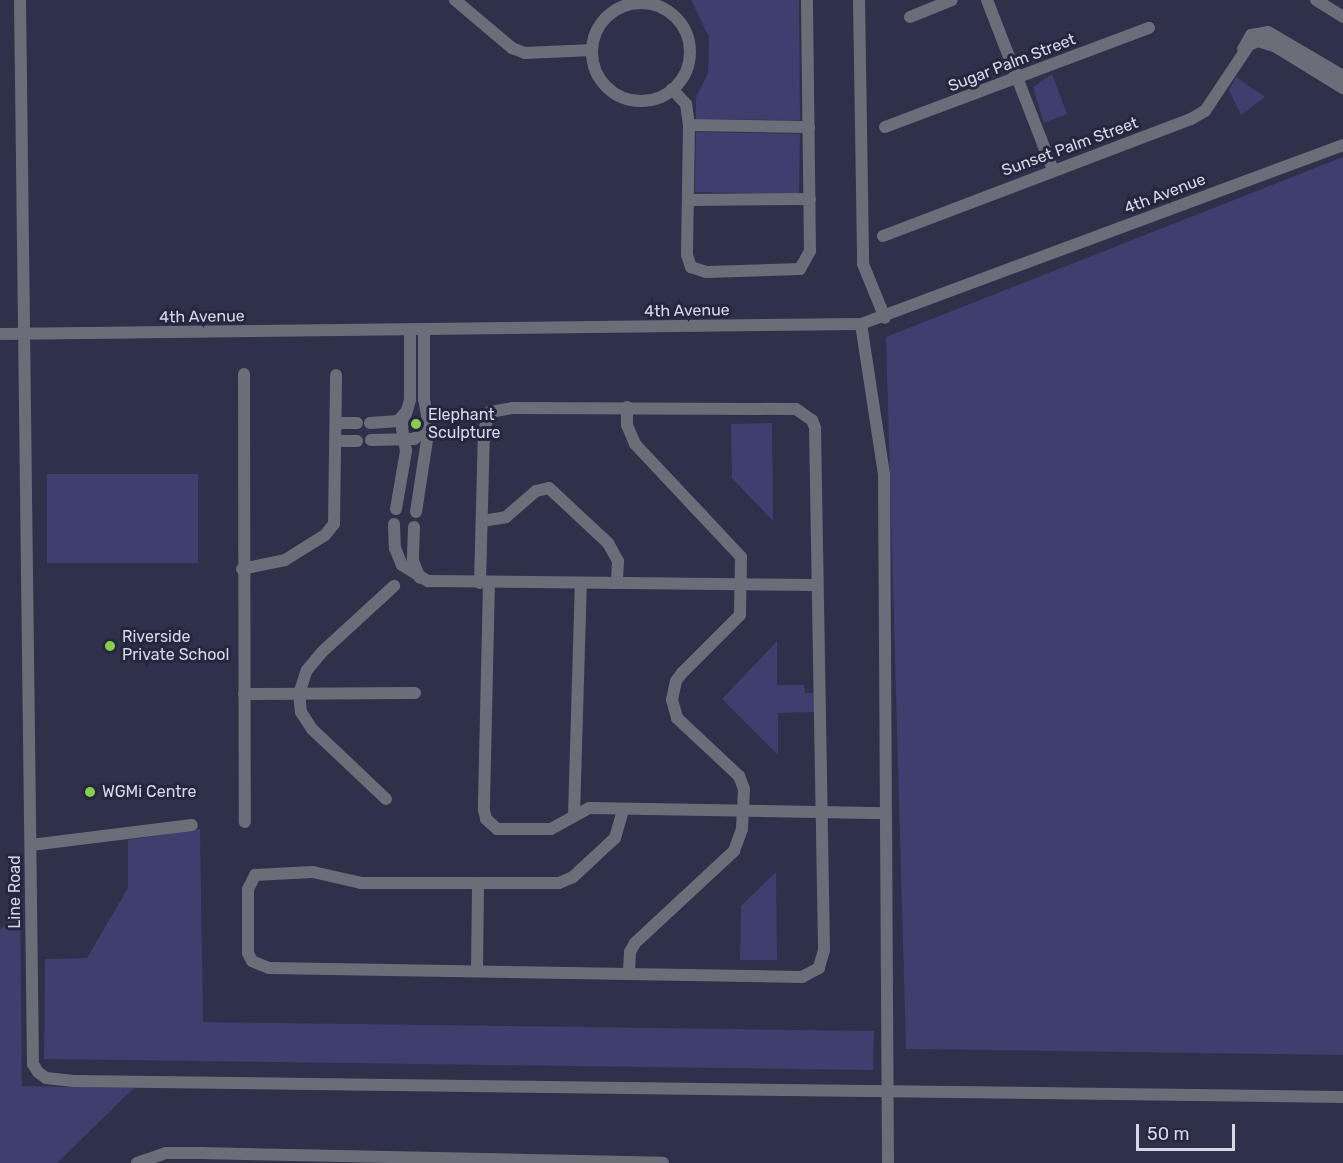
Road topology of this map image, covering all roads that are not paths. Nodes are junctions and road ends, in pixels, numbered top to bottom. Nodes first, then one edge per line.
1 (20, 0) edge
2 (807, 0) edge
3 (859, 0) edge
4 (952, 0) edge
5 (987, 0) edge
6 (1316, 0) edge
7 (460, 1) edge
8 (641, 1) edge
9 (1343, 16) edge
10 (910, 17) dead end
11 (1149, 28) dead end
12 (592, 50) junction
13 (1241, 56) junction
14 (1343, 75) edge
15 (1017, 80) junction
16 (1343, 88) edge
17 (672, 89) junction
18 (689, 125) junction
19 (809, 127) junction
20 (885, 127) dead end
21 (1343, 145) edge
22 (1053, 170) junction
23 (810, 199) junction
24 (688, 200) junction
25 (883, 236) dead end
26 (885, 318) junction
27 (861, 324) junction
28 (410, 331) junction
29 (424, 331) junction
30 (0, 334) edge
31 (23, 334) junction
32 (244, 374) dead end
33 (336, 375) dead end
34 (627, 407) junction
35 (405, 412) junction
36 (337, 423) junction
37 (357, 423) dead end
38 (370, 423) dead end
39 (429, 427) junction
40 (371, 440) dead end
41 (404, 440) junction
42 (338, 441) junction
43 (357, 441) dead end
44 (396, 509) dead end
45 (416, 512) dead end
46 (482, 521) junction
47 (394, 524) dead end
48 (414, 527) dead end
49 (242, 568) junction
50 (421, 579) junction
51 (484, 583) junction
52 (581, 583) junction
53 (617, 584) junction
54 (394, 585) dead end
55 (817, 585) junction
56 (742, 586) junction
57 (415, 693) dead end
58 (244, 694) junction
59 (299, 694) junction
60 (386, 799) dead end
61 (623, 810) junction
62 (743, 813) junction
63 (822, 813) junction
64 (886, 813) junction
65 (574, 815) junction
66 (245, 822) dead end
67 (192, 825) dead end
68 (31, 844) junction
69 (478, 883) junction
70 (477, 970) junction
71 (629, 972) junction
72 (888, 1089) junction
73 (1343, 1097) edge
74 (137, 1163) edge
75 (663, 1163) edge
76 (888, 1163) edge

1 - 31 street, Line Road
2 - 19 street
3 - 26 street
4 - 10 street
5 - 15 street
6 - 9 street
7 - 12 street
8 - 12 street
8 - 17 street
11 - 15 street, Sugar Palm Street
12 - 17 street
13 - 14 street
13 - 16 street
13 - 22 street, Sunset Palm Street
15 - 20 street, Sugar Palm Street
15 - 22 street
17 - 18 street
18 - 19 street
18 - 24 street
19 - 23 street
21 - 26 street, 4th Avenue
22 - 25 street, Sunset Palm Street
23 - 24 street
23 - 24 street
26 - 27 street, 4th Avenue
27 - 29 street, 4th Avenue
27 - 64 street
28 - 29 street, 4th Avenue
28 - 31 street, 4th Avenue
28 - 35 street
29 - 39 street
30 - 31 street, 4th Avenue
31 - 68 street, Line Road
32 - 49 street
33 - 36 street
34 - 46 street
34 - 55 street
34 - 56 street
35 - 38 street
35 - 41 street
36 - 37 street
36 - 42 street
39 - 41 street
39 - 45 street
40 - 41 street
41 - 44 street
42 - 43 street
42 - 49 street
46 - 51 street
46 - 53 street
47 - 50 street
48 - 50 street
49 - 58 street
50 - 51 street
51 - 52 street
51 - 65 street
52 - 53 street
52 - 65 street
53 - 56 street
54 - 59 street
55 - 56 street
55 - 63 street
56 - 62 street
57 - 59 street
58 - 59 street
58 - 66 street
59 - 60 street
61 - 62 street
61 - 65 street
61 - 69 street
62 - 63 street
62 - 71 street
63 - 64 street
63 - 71 street
64 - 72 street
67 - 68 street
68 - 72 street, Line Road
69 - 70 street
69 - 70 street
70 - 71 street
72 - 73 street
72 - 76 street
74 - 75 street

